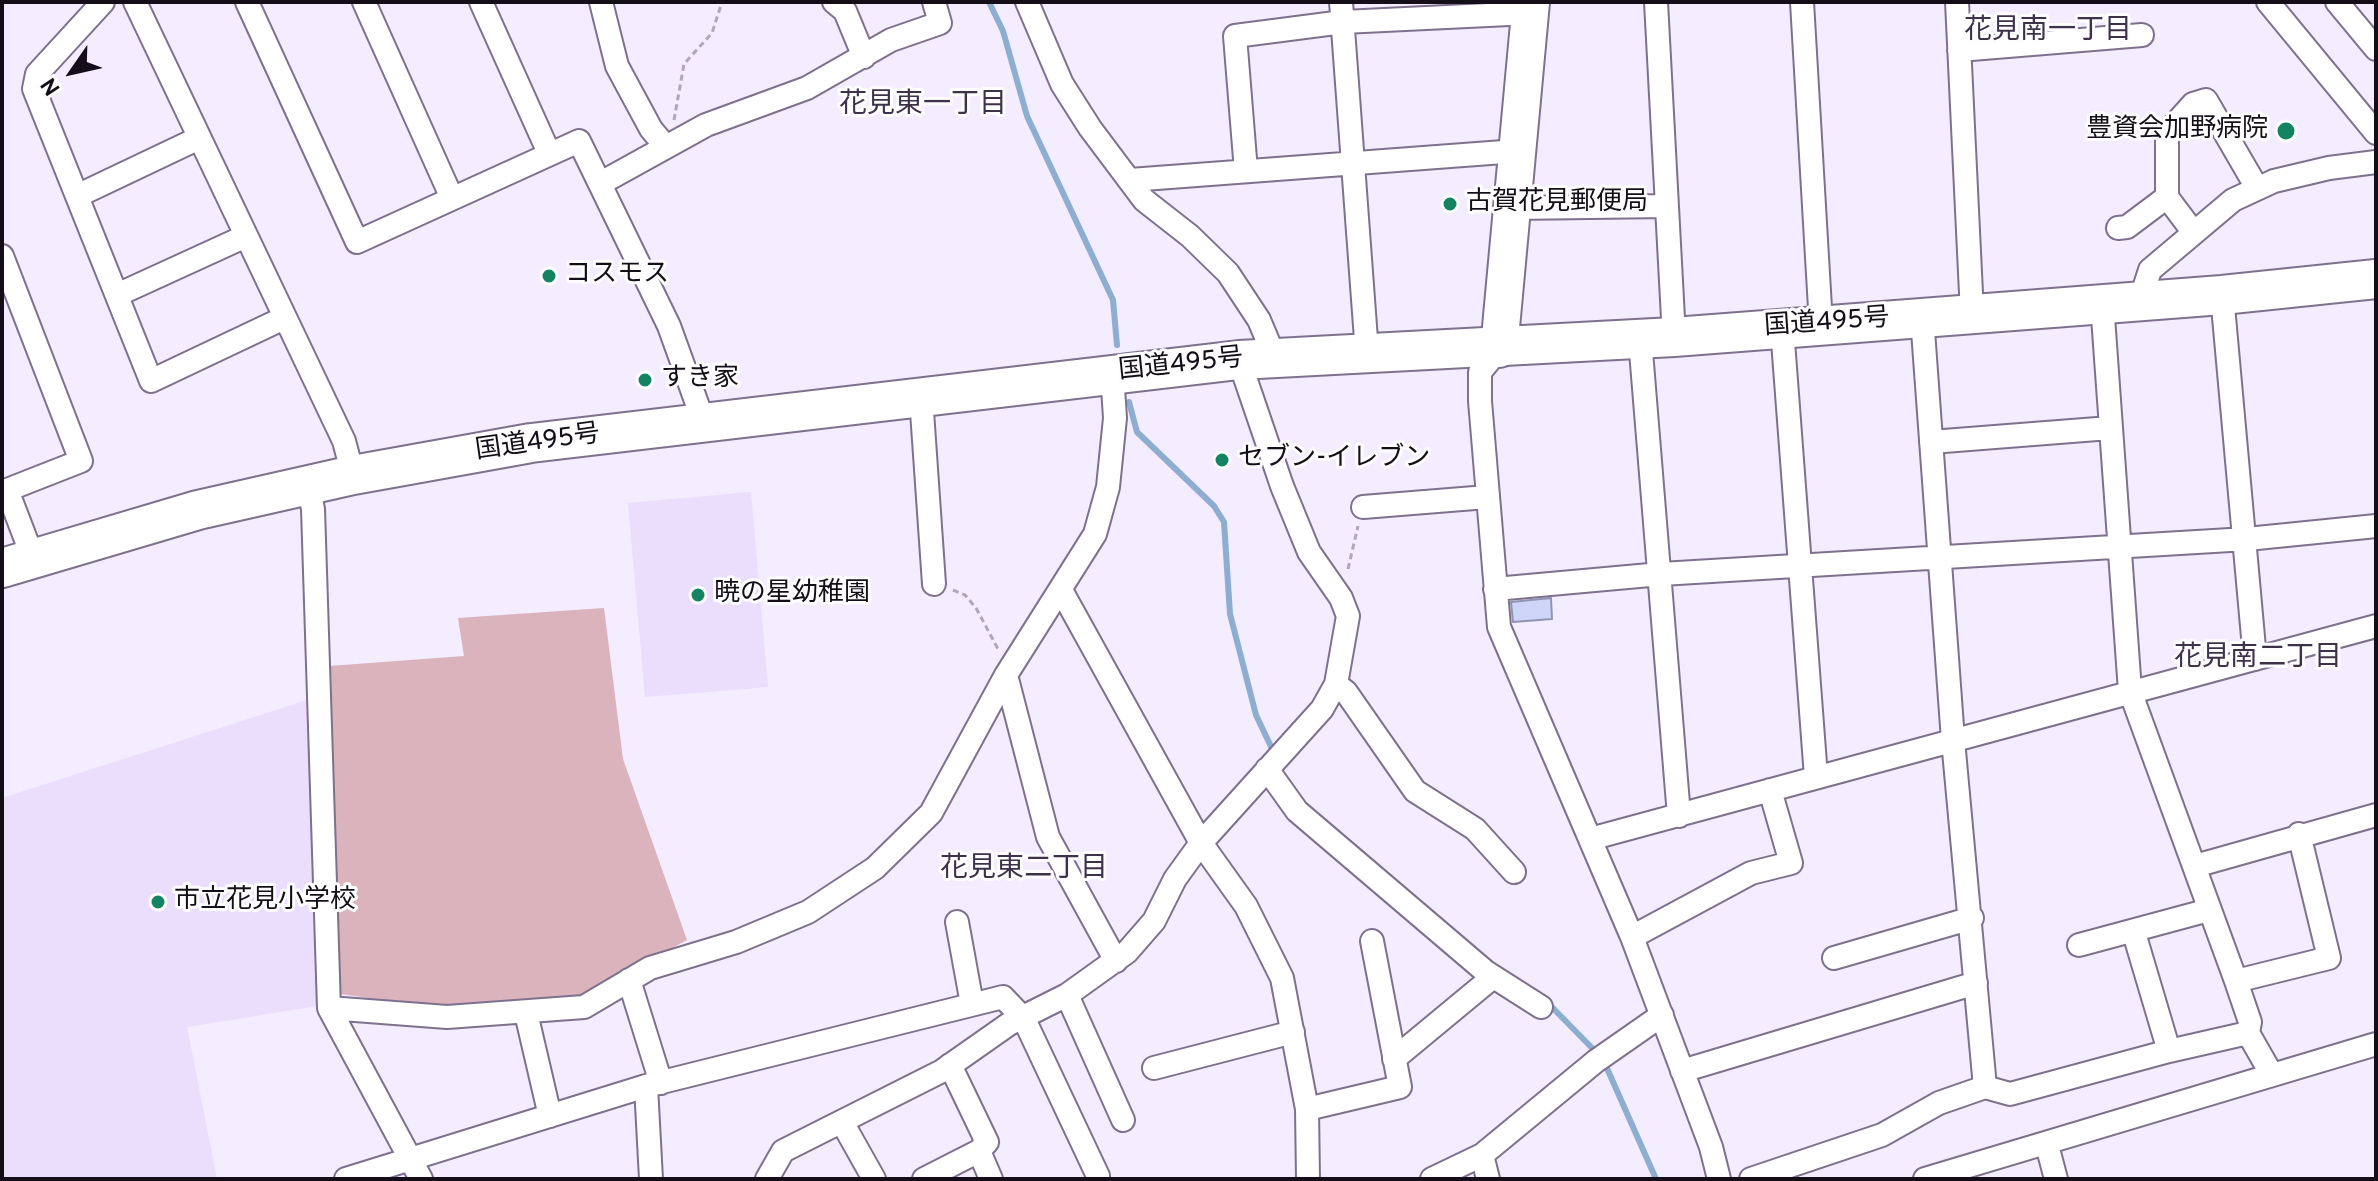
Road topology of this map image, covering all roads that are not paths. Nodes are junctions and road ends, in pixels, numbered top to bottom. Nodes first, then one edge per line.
1 (103, 2) edge
2 (135, 2) edge
3 (247, 2) edge
4 (364, 2) edge
5 (481, 2) edge
6 (601, 2) edge
7 (834, 2) edge
8 (934, 2) edge
9 (1027, 2) edge
10 (1656, 2) edge
11 (1802, 2) edge
12 (1957, 2) edge
13 (2268, 2) edge
14 (2337, 2) edge
15 (1530, 8) edge
16 (1342, 12) edge
17 (2142, 35) dead end
18 (2376, 49) edge
19 (1959, 50) junction
20 (864, 57) junction
21 (2376, 133) edge
22 (199, 138) junction
23 (666, 147) junction
24 (1517, 151) junction
25 (549, 153) junction
26 (1355, 162) junction
27 (2376, 162) edge
28 (1246, 171) junction
29 (1130, 180) junction
30 (601, 183) junction
31 (2257, 188) junction
32 (77, 196) junction
33 (451, 196) junction
34 (2167, 197) junction
35 (1667, 206) junction
36 (1513, 208) junction
37 (2118, 228) dead end
38 (2194, 233) junction
39 (246, 236) junction
40 (2, 256) edge
41 (2376, 279) edge
42 (117, 295) junction
43 (2222, 295) junction
44 (2140, 301) junction
45 (2102, 303) junction
46 (1972, 314) junction
47 (1922, 317) junction
48 (284, 318) junction
49 (1821, 325) junction
50 (1782, 328) junction
51 (1657, 338) junction
52 (1499, 349) junction
53 (1367, 353) junction
54 (1257, 359) junction
55 (1112, 373) junction
56 (921, 397) junction
57 (704, 423) junction
58 (2110, 428) junction
59 (1931, 442) junction
60 (353, 475) junction
61 (5, 486) edge
62 (308, 486) junction
63 (1487, 497) junction
64 (1363, 507) road end
65 (2376, 526) edge
66 (2247, 539) junction
67 (2119, 545) junction
68 (1939, 556) junction
69 (18, 563) edge
70 (1800, 565) junction
71 (1661, 574) junction
72 (934, 584) road end
73 (1495, 589) junction
74 (1061, 590) junction
75 (2376, 626) edge
76 (2255, 659) junction
77 (1006, 675) junction
78 (1336, 684) junction
79 (2130, 691) junction
80 (1953, 740) junction
81 (1267, 769) junction
82 (1816, 777) junction
83 (1770, 790) junction
84 (2376, 815) edge
85 (1679, 816) junction
86 (2299, 834) junction
87 (1590, 839) junction
88 (1201, 843) junction
89 (2195, 866) junction
90 (1514, 872) dead end
91 (2209, 910) junction
92 (1972, 918) junction
93 (957, 922) dead end
94 (2134, 933) junction
95 (1632, 937) junction
96 (1372, 941) dead end
97 (2079, 945) dead end
98 (1834, 958) dead end
99 (1116, 961) junction
100 (1493, 977) junction
101 (629, 980) junction
102 (2236, 981) junction
103 (1976, 983) junction
104 (1067, 995) junction
105 (972, 1004) junction
106 (1541, 1007) dead end
107 (329, 1008) junction
108 (526, 1013) junction
109 (1662, 1015) junction
110 (1024, 1019) junction
111 (1293, 1032) junction
112 (2248, 1033) junction
113 (2376, 1044) edge
114 (2169, 1051) junction
115 (1394, 1059) junction
116 (950, 1065) junction
117 (1154, 1068) dead end
118 (1682, 1071) junction
119 (2272, 1075) junction
120 (654, 1084) junction
121 (1985, 1087) junction
122 (1307, 1109) junction
123 (550, 1116) junction
124 (1123, 1120) dead end
125 (842, 1122) junction
126 (2047, 1145) junction
127 (979, 1151) junction
128 (1482, 1155) junction
129 (410, 1158) junction
130 (1972, 1172) edge
131 (1098, 1176) dead end
132 (346, 1179) edge
133 (421, 1179) edge
134 (651, 1179) edge
135 (767, 1179) edge
136 (874, 1179) edge
137 (924, 1179) edge
138 (991, 1179) edge
139 (1308, 1179) edge
140 (1432, 1179) edge
141 (1488, 1179) edge
142 (1719, 1179) edge
143 (1751, 1179) edge
144 (1925, 1179) edge
145 (2056, 1179) edge

1 - 32 street
2 - 22 street
3 - 33 street
4 - 33 street
5 - 25 street
6 - 23 street
7 - 20 street
8 - 20 street
9 - 29 street
10 - 35 street
11 - 49 street
12 - 19 street
13 - 21 street
14 - 18 street
15 - 16 street
15 - 24 main road
16 - 26 street
16 - 28 street
17 - 19 street
19 - 46 street
20 - 23 street
22 - 32 street
22 - 39 street
23 - 30 street
24 - 26 street
24 - 36 main road
25 - 30 street
25 - 33 street
26 - 28 street
26 - 53 street
27 - 31 street
28 - 29 street
29 - 54 street
30 - 57 street
31 - 34 street
31 - 38 street
32 - 42 street
34 - 37 street
34 - 38 street
35 - 36 street
35 - 51 street
36 - 52 main road
38 - 44 street
39 - 42 street
39 - 48 street
40 - 61 street
41 - 43 highway, 国道495号
42 - 48 street
43 - 44 highway, 国道495号
43 - 66 street
44 - 45 highway, 国道495号
45 - 46 highway, 国道495号
45 - 58 street
46 - 47 highway, 国道495号
47 - 49 highway, 国道495号
47 - 59 street
48 - 60 street
49 - 50 highway, 国道495号
50 - 51 highway, 国道495号
50 - 70 street
51 - 52 highway, 国道495号
51 - 71 street
52 - 53 highway, 国道495号
52 - 63 street
53 - 54 highway, 国道495号
54 - 55 highway, 国道495号
54 - 78 street
55 - 56 highway, 国道495号
55 - 74 street
56 - 57 highway, 国道495号
56 - 72 street
57 - 60 highway, 国道495号
58 - 59 street
58 - 67 street
59 - 68 street
60 - 62 highway, 国道495号
61 - 69 street
62 - 69 highway, 国道495号
62 - 107 street
63 - 64 street
63 - 73 street
65 - 66 street
66 - 67 street
66 - 76 street
67 - 68 street
67 - 79 street
68 - 70 street
68 - 80 street
70 - 71 street
70 - 82 street
71 - 73 street
71 - 85 street
73 - 87 street
74 - 77 street
74 - 88 street
75 - 76 street
76 - 79 street
77 - 99 street
77 - 101 street
78 - 81 street
78 - 90 street
79 - 80 street
79 - 89 street
80 - 82 street
80 - 92 street
81 - 88 street
81 - 100 street
82 - 83 street
83 - 85 street
83 - 95 street
84 - 86 street
85 - 87 street
86 - 89 street
86 - 102 street
87 - 95 street
88 - 99 street
88 - 111 street
89 - 91 street
91 - 94 street
91 - 102 street
92 - 98 street
92 - 103 street
93 - 105 street
94 - 97 street
94 - 114 street
95 - 109 street
96 - 115 street
99 - 104 street
100 - 106 street
100 - 115 street
101 - 108 street
101 - 120 street
102 - 112 street
103 - 118 street
103 - 121 street
104 - 110 street
104 - 124 street
105 - 110 street
105 - 120 street
107 - 108 street
107 - 129 street
108 - 123 street
109 - 118 street
109 - 128 street
110 - 116 street
110 - 131 street
111 - 117 street
111 - 122 street
112 - 114 street
112 - 119 street
113 - 119 street
114 - 121 street
115 - 122 street
116 - 125 street
116 - 127 street
118 - 142 street
119 - 126 street
120 - 123 street
120 - 134 street
121 - 143 street
122 - 139 street
123 - 129 street
125 - 135 street
125 - 136 street
126 - 130 street
126 - 145 street
127 - 137 street
127 - 138 street
128 - 140 street
128 - 141 street
129 - 132 street
129 - 133 street
130 - 144 street

